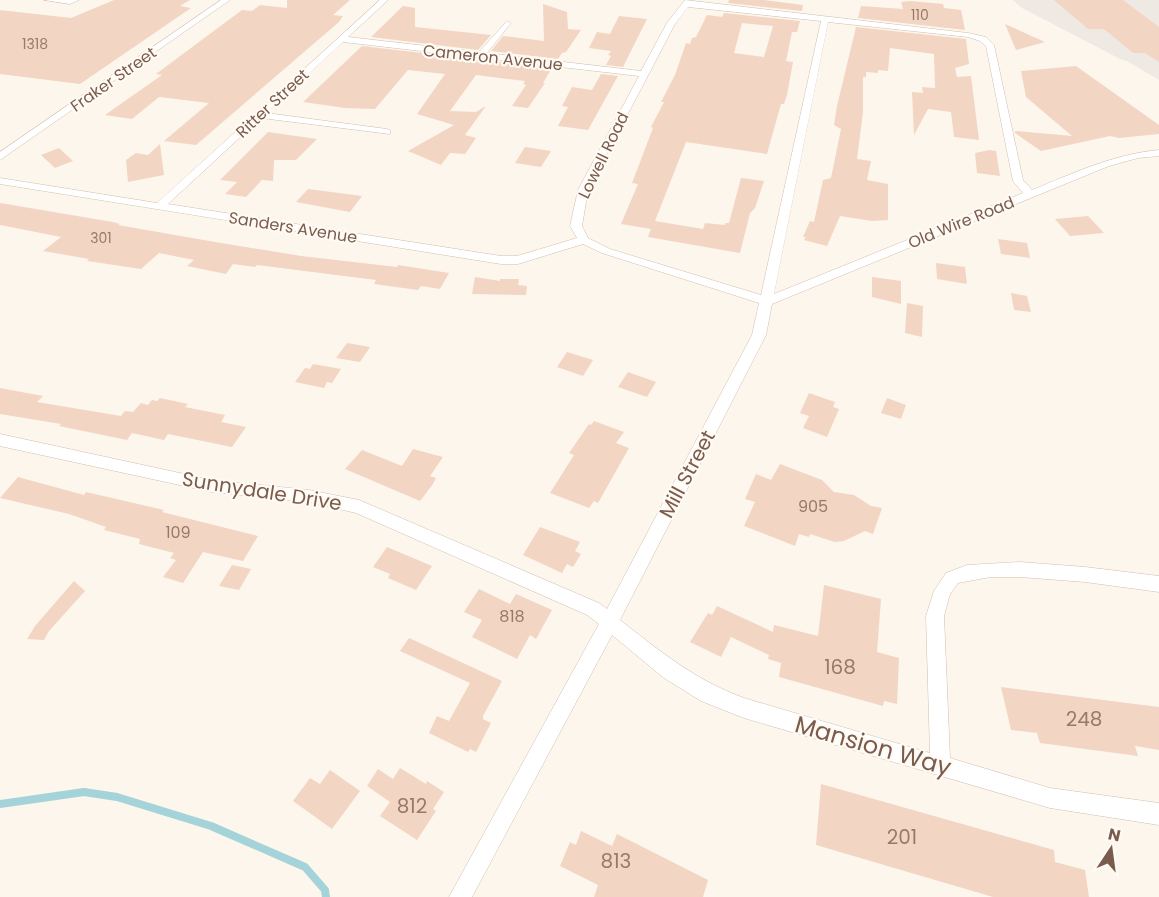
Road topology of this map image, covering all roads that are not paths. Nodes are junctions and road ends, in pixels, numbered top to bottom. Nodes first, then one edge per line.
1 (48, 0) edge
2 (75, 0) edge
3 (226, 0) edge
4 (384, 0) edge
5 (686, 2) edge
6 (825, 19) junction
7 (507, 23) dead end
8 (341, 39) junction
9 (482, 55) junction
10 (644, 74) junction
11 (258, 115) junction
12 (387, 132) dead end
13 (1159, 153) edge
14 (0, 157) edge
15 (0, 181) edge
16 (1030, 194) junction
17 (160, 206) junction
18 (584, 240) junction
19 (766, 301) junction
20 (0, 440) edge
21 (1159, 584) edge
22 (609, 623) junction
23 (940, 766) junction
24 (1159, 814) edge
25 (460, 897) edge

1 - 2 street
3 - 14 street, Fraker Street
4 - 8 street, Ritter Street
5 - 6 street
5 - 10 street, Lowell Road
6 - 16 street
6 - 19 street, Mill Street
7 - 9 street
8 - 9 street, Cameron Avenue
8 - 11 street, Ritter Street
9 - 10 street, Cameron Avenue
10 - 18 street, Lowell Road
11 - 12 street
11 - 17 street, Ritter Street
13 - 16 street, Old Wire Road
15 - 17 street, Sanders Avenue
16 - 19 street, Old Wire Road
17 - 18 street, Sanders Avenue
18 - 19 street
19 - 22 street, Mill Street
20 - 22 street, Sunnydale Drive
21 - 23 street
22 - 23 street, Mansion Way
22 - 25 street, Mill Street
23 - 24 street, Mansion Way

